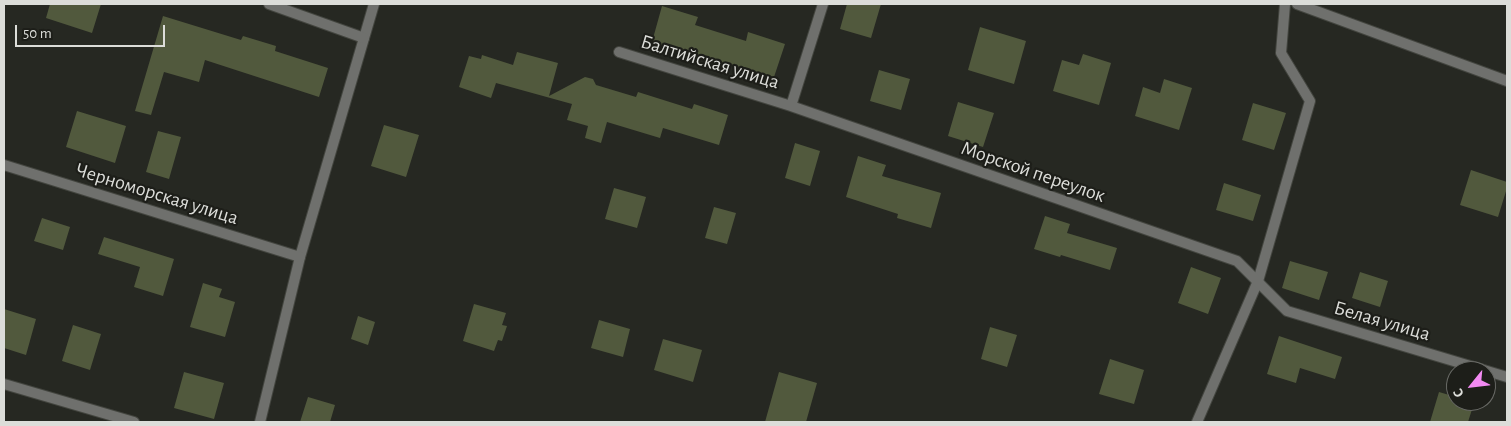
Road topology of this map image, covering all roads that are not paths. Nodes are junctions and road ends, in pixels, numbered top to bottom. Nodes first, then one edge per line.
1 (269, 4) edge
2 (374, 4) edge
3 (823, 4) edge
4 (1285, 4) edge
5 (1297, 4) edge
6 (364, 38) junction
7 (619, 52) dead end
8 (1507, 81) edge
9 (790, 106) junction
10 (4, 164) edge
11 (300, 256) junction
12 (1258, 281) junction
13 (1507, 377) edge
14 (4, 384) edge
15 (134, 422) edge
16 (260, 422) edge
17 (1197, 422) edge

1 - 6 street
2 - 6 street
3 - 9 street
4 - 12 street
5 - 8 street
6 - 11 street
7 - 9 street, Балтийская улица
9 - 12 street, Морской переулок
10 - 11 street, Черноморская улица
11 - 16 street
12 - 13 street, Белая улица
12 - 17 street
14 - 15 street

